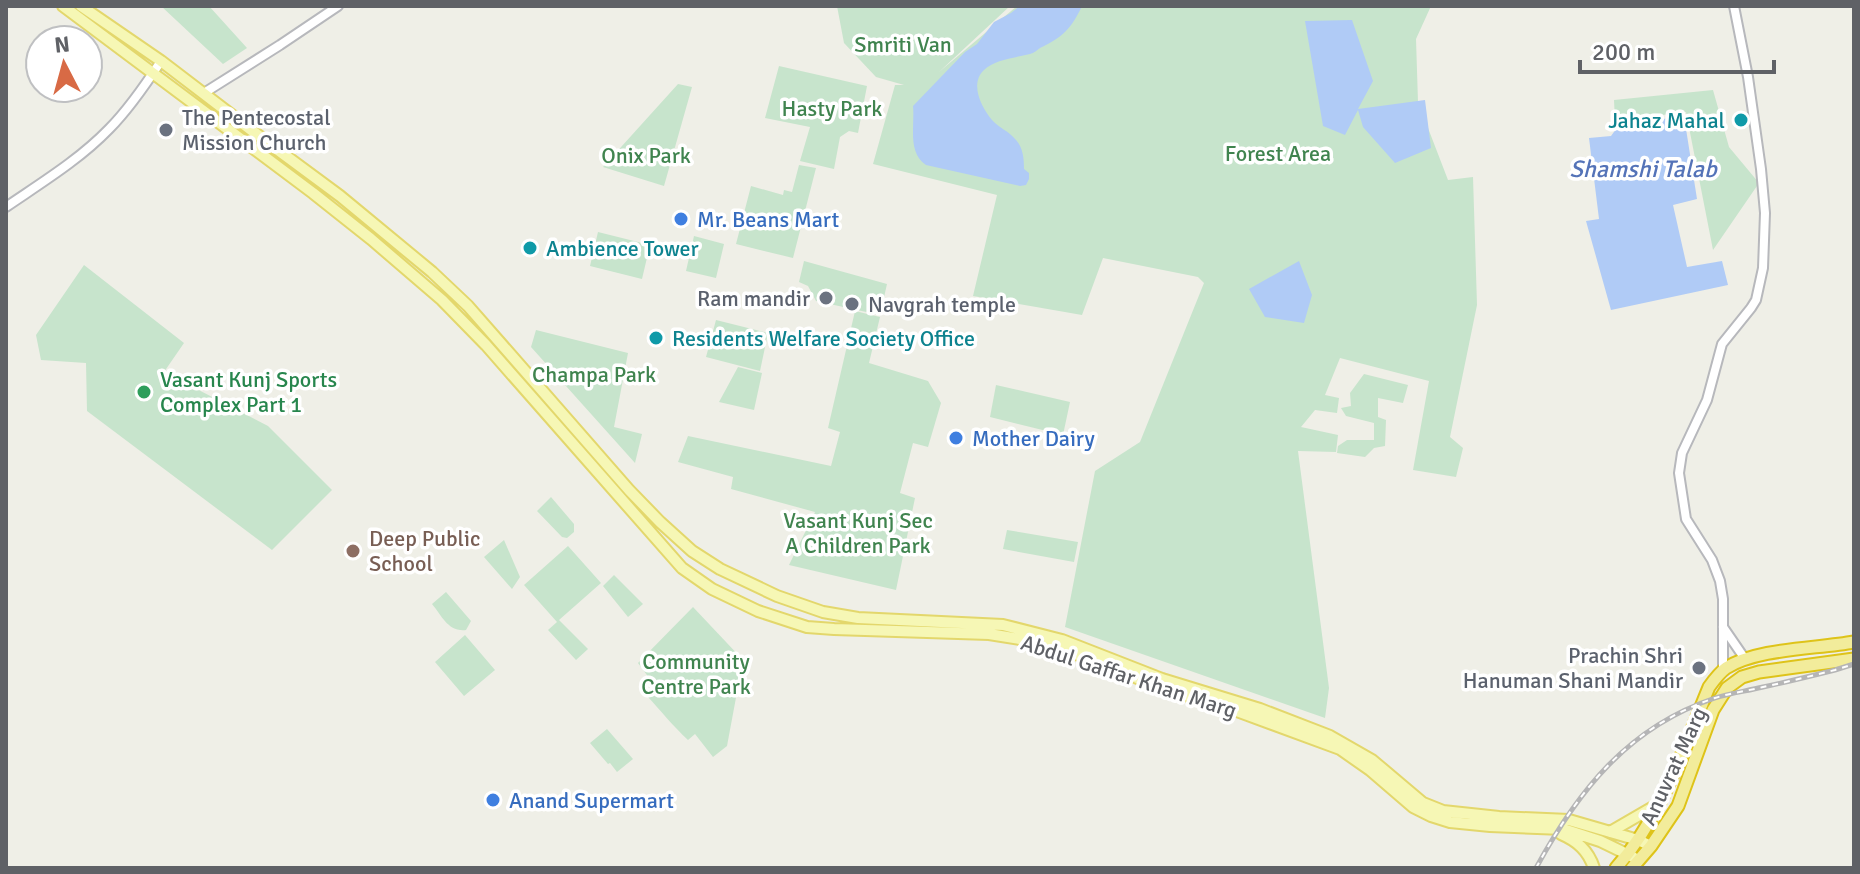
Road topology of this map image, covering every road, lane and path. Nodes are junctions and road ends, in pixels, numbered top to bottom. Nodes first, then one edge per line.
1 (63, 6) edge
2 (81, 6) edge
3 (338, 6) edge
4 (1734, 6) edge
5 (161, 61) junction
6 (153, 74) junction
7 (204, 93) junction
8 (6, 207) edge
9 (1722, 626) junction
10 (1854, 642) edge
11 (1745, 659) junction
12 (1854, 659) edge
13 (1723, 670) junction
14 (1661, 801) junction
15 (1551, 830) junction
16 (1610, 832) junction
17 (1638, 840) junction
18 (1651, 846) junction
19 (1633, 861) edge
20 (1594, 868) edge
21 (1616, 868) edge

1 - 6 main road, Abdul Gaffar Khan Marg
2 - 5 main road
3 - 7 street
4 - 9 street
5 - 6 street
5 - 7 main road, Abdul Gaffar Khan Marg
6 - 8 street
6 - 15 main road, Abdul Gaffar Khan Marg
7 - 16 main road, Abdul Gaffar Khan Marg
9 - 11 street
9 - 13 street
10 - 11 highway
11 - 13 highway
12 - 18 highway, Anuvrat Marg
13 - 14 highway, Anuvrat Marg
14 - 16 main road
14 - 17 highway, Anuvrat Marg
15 - 19 main road, Abdul Gaffar Khan Marg
15 - 20 main road
16 - 17 main road, Abdul Gaffar Khan Marg
17 - 18 main road, Abdul Gaffar Khan Marg
17 - 19 highway, Anuvrat Marg
18 - 19 highway, Anuvrat Marg
19 - 21 highway

